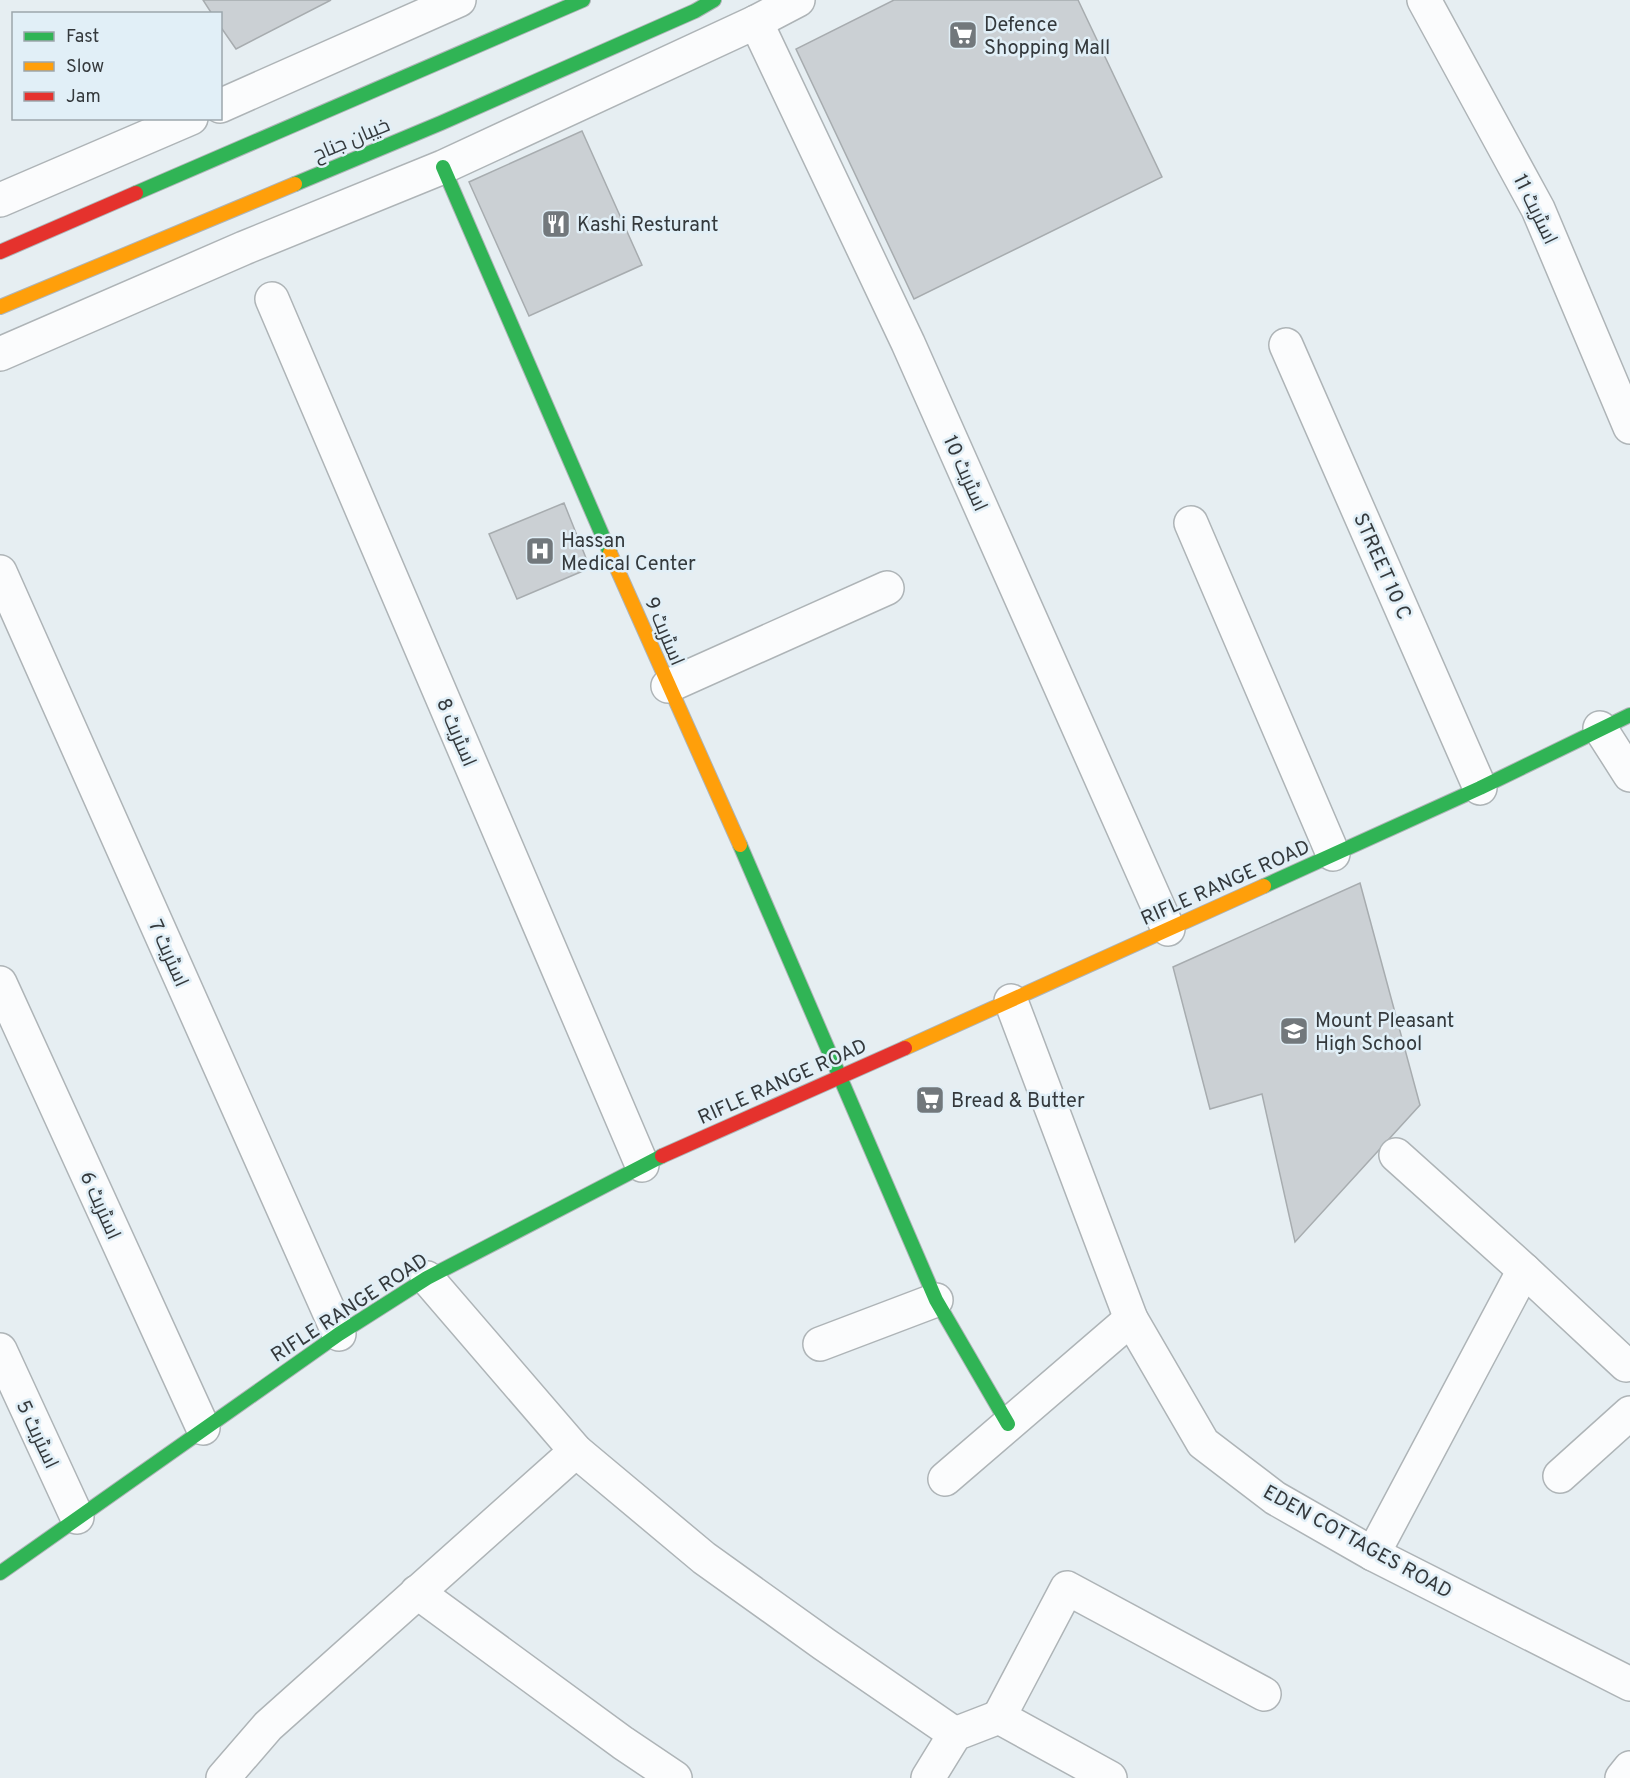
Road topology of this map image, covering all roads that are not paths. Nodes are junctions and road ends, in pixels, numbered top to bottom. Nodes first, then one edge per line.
1 (459, 0) edge
2 (583, 0) edge
3 (714, 0) edge
4 (798, 0) edge
5 (1424, 0) edge
6 (756, 22) junction
7 (222, 105) edge
8 (186, 120) edge
9 (442, 166) junction
10 (0, 200) edge
11 (0, 252) edge
12 (272, 298) dead end
13 (0, 307) edge
14 (1286, 345) dead end
15 (0, 354) edge
16 (1630, 427) edge
17 (1191, 523) dead end
18 (0, 572) edge
19 (887, 588) dead end
20 (668, 686) junction
21 (1630, 715) edge
22 (1600, 728) junction
23 (1630, 775) edge
24 (1480, 788) junction
25 (1332, 854) junction
26 (1168, 929) junction
27 (0, 983) edge
28 (1011, 1001) junction
29 (841, 1076) junction
30 (1396, 1155) dead end
31 (642, 1165) junction
32 (1524, 1270) junction
33 (427, 1278) junction
34 (936, 1300) junction
35 (1131, 1319) junction
36 (339, 1334) junction
37 (820, 1344) dead end
38 (0, 1350) edge
39 (1626, 1365) dead end
40 (1630, 1413) edge
41 (1008, 1424) junction
42 (203, 1428) junction
43 (576, 1451) junction
44 (1560, 1476) dead end
45 (945, 1479) dead end
46 (77, 1517) junction
47 (1373, 1554) junction
48 (0, 1573) edge
49 (417, 1592) junction
50 (1630, 1684) edge
51 (1264, 1694) dead end
52 (999, 1717) junction
53 (955, 1734) junction
54 (1630, 1767) edge
55 (222, 1778) edge
56 (675, 1778) edge
57 (928, 1778) edge
58 (1110, 1778) edge
59 (1622, 1778) edge

1 - 7 street
2 - 11 street, خیبان جناح
3 - 13 street, خیبان جناح
4 - 6 street
5 - 16 street, اسٹریٹ 11
6 - 9 street
6 - 26 street, اسٹریٹ 10
8 - 10 street
9 - 15 street
9 - 20 street, اسٹریٹ 9
12 - 31 street, اسٹریٹ 8
14 - 24 street, STREET 10 C
17 - 25 street
18 - 36 street, اسٹریٹ 7
19 - 20 street
20 - 29 street, اسٹریٹ 9
21 - 22 street, RIFLE RANGE ROAD
22 - 23 street
22 - 24 street, RIFLE RANGE ROAD
24 - 25 street, RIFLE RANGE ROAD
25 - 26 street, RIFLE RANGE ROAD
26 - 28 street, RIFLE RANGE ROAD
27 - 42 street, اسٹریٹ 6
28 - 29 street, RIFLE RANGE ROAD
28 - 35 street, EDEN COTTAGES ROAD
29 - 31 street, RIFLE RANGE ROAD
29 - 34 street, اسٹریٹ 9
30 - 32 street
31 - 33 street, RIFLE RANGE ROAD
32 - 39 street
32 - 47 street
33 - 36 street, RIFLE RANGE ROAD
33 - 43 street
34 - 37 street
34 - 41 street, اسٹریٹ 9
35 - 41 street
35 - 47 street, EDEN COTTAGES ROAD
36 - 42 street, RIFLE RANGE ROAD
38 - 46 street, اسٹریٹ 5
40 - 44 street
41 - 45 street
42 - 46 street, RIFLE RANGE ROAD
43 - 49 street
43 - 53 street
46 - 48 street, RIFLE RANGE ROAD
47 - 50 street, EDEN COTTAGES ROAD
49 - 55 street
49 - 56 street
51 - 52 street
52 - 53 street
52 - 58 street
53 - 57 street
54 - 59 street

